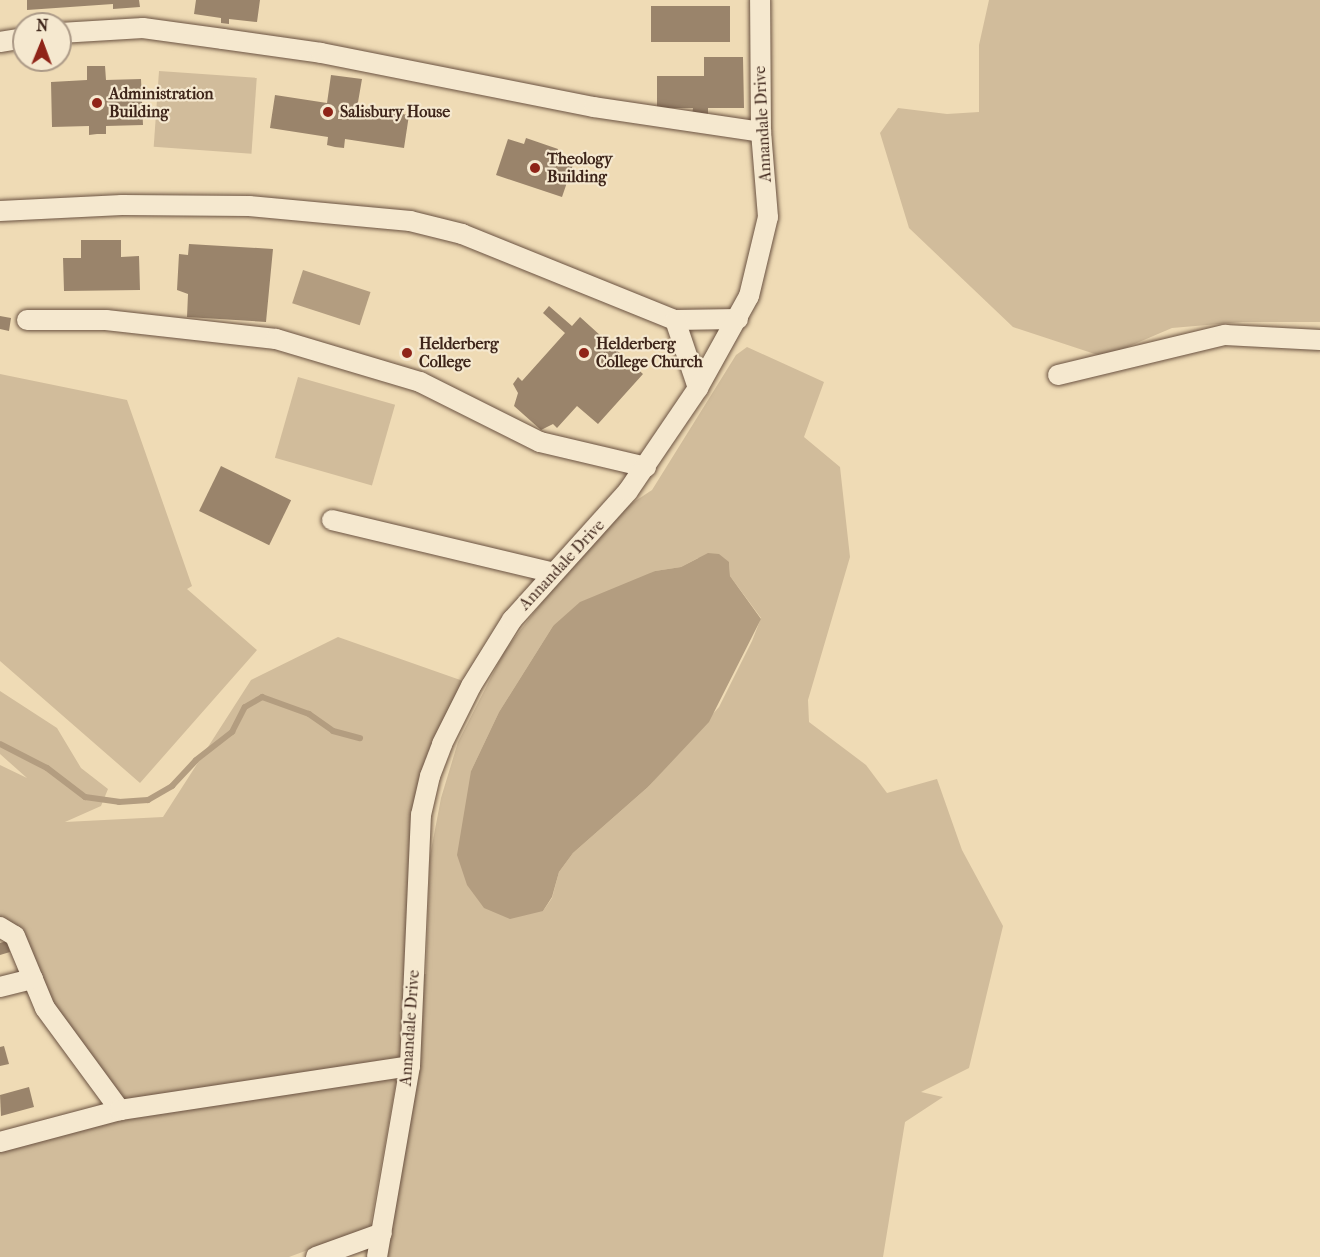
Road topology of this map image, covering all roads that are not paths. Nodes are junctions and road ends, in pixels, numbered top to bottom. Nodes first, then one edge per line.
1 (760, 0) edge
2 (72, 32) edge
3 (761, 132) junction
4 (0, 211) edge
5 (738, 319) junction
6 (27, 320) dead end
7 (675, 320) junction
8 (1320, 340) edge
9 (1058, 375) dead end
10 (698, 388) junction
11 (646, 467) junction
12 (332, 520) dead end
13 (551, 572) junction
14 (0, 927) edge
15 (33, 979) junction
16 (0, 987) edge
17 (410, 1066) junction
18 (120, 1110) junction
19 (0, 1142) edge
20 (382, 1233) junction
21 (316, 1257) edge
22 (377, 1257) edge

1 - 3 street, Annandale Drive
2 - 3 street
3 - 5 street, Annandale Drive
4 - 7 street
5 - 7 street
5 - 10 street, Annandale Drive
6 - 11 street
7 - 10 street
8 - 9 street
10 - 11 street, Annandale Drive
11 - 13 street, Annandale Drive
12 - 13 street
13 - 17 street, Annandale Drive
14 - 15 street
15 - 16 street
15 - 18 street
17 - 18 street
17 - 20 street, Annandale Drive
18 - 19 street
20 - 21 street
20 - 22 street, Annandale Drive

